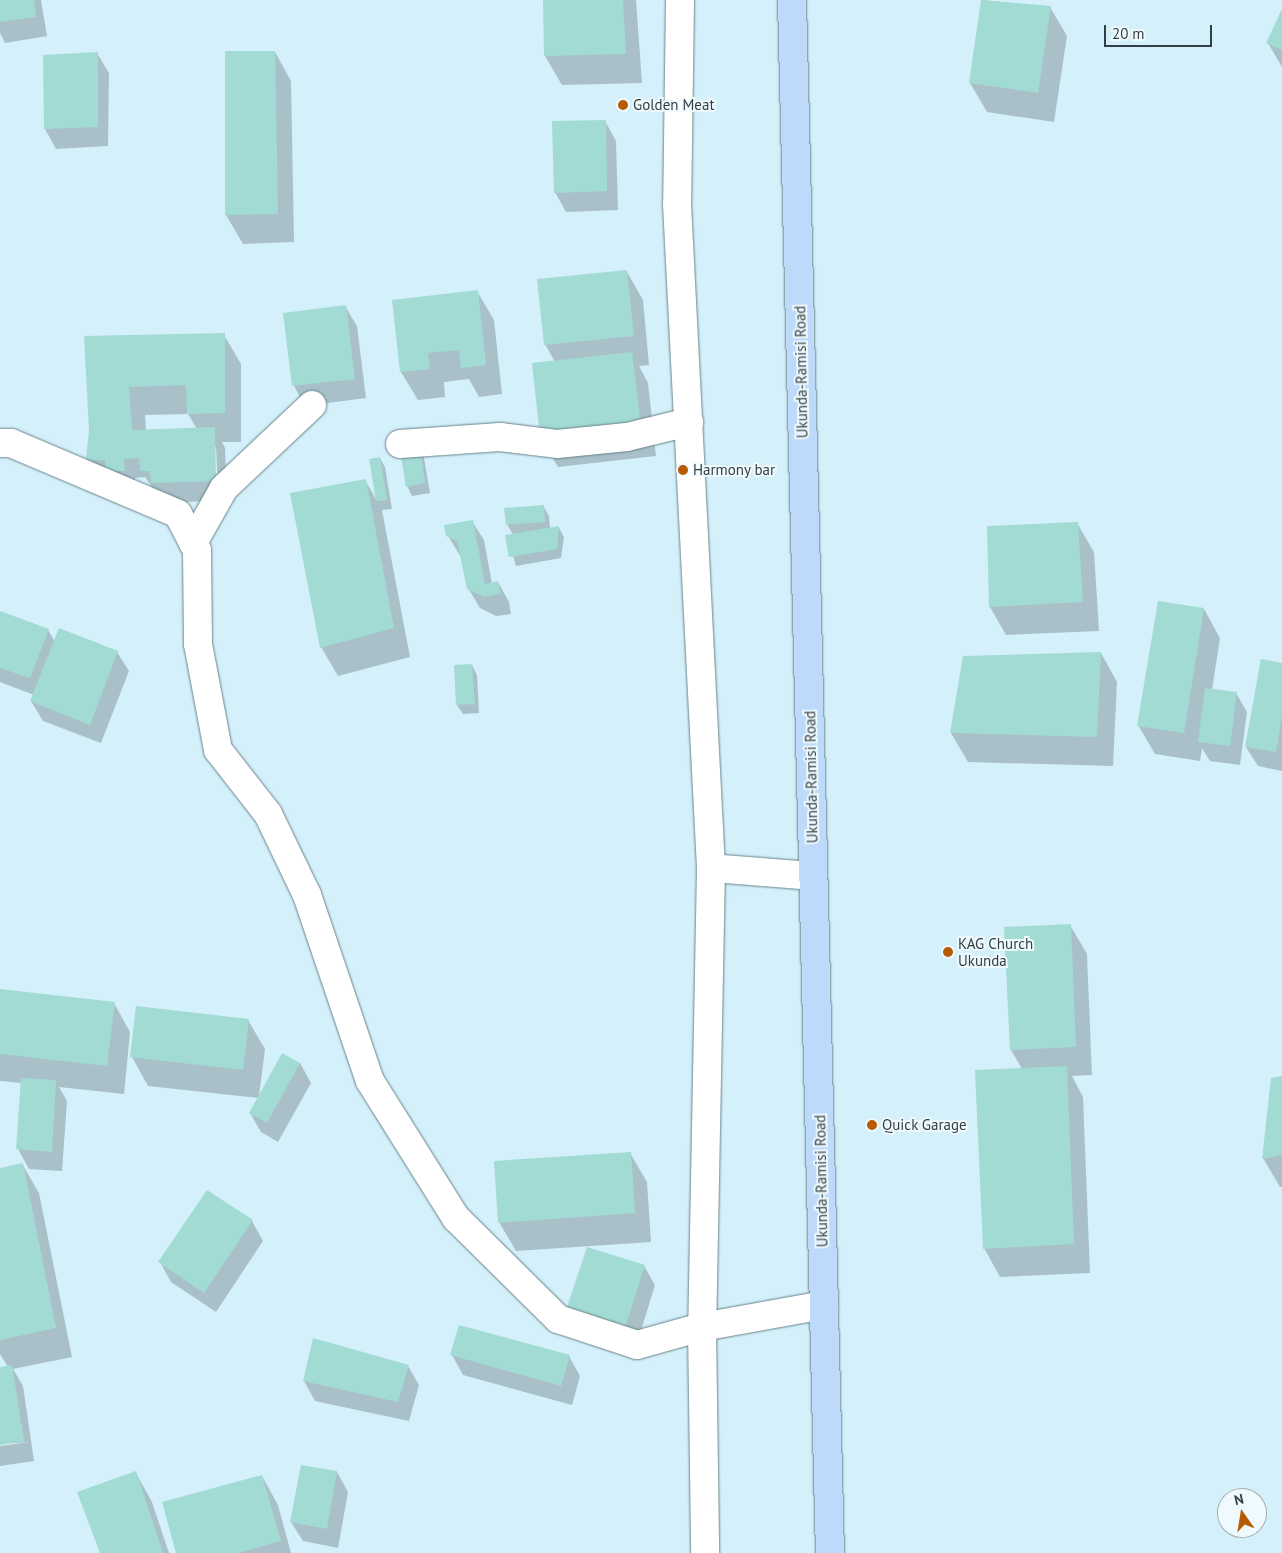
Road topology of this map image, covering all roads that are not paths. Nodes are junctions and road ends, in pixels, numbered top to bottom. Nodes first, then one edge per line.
1 (680, 0) edge
2 (792, 0) edge
3 (312, 405) dead end
4 (689, 422) junction
5 (0, 443) edge
6 (400, 444) dead end
7 (193, 543) junction
8 (711, 868) junction
9 (813, 876) junction
10 (824, 1304) junction
11 (702, 1327) junction
12 (705, 1553) edge
13 (830, 1553) edge

1 - 4 street
2 - 9 highway, Ukunda-Ramisi Road
3 - 7 street
4 - 6 street
4 - 8 street
5 - 7 street
7 - 11 street
8 - 9 street
8 - 11 street
9 - 10 highway, Ukunda-Ramisi Road
10 - 11 street
10 - 13 highway, Ukunda-Ramisi Road
11 - 12 street

